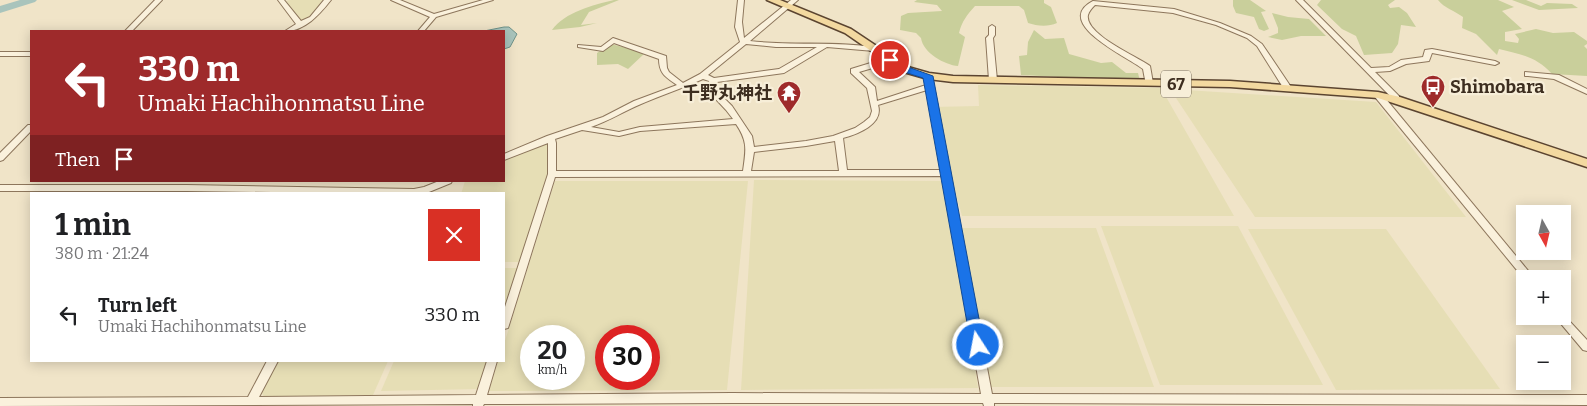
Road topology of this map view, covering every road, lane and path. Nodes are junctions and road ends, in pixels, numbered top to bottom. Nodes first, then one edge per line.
1 (159, 0) edge
2 (281, 0) edge
3 (328, 0) edge
4 (394, 0) edge
5 (490, 0) edge
6 (741, 0) edge
7 (772, 0) edge
8 (1161, 0) edge
9 (1299, 0) edge
10 (1108, 2) edge
11 (792, 4) edge
12 (1160, 8) junction
13 (434, 16) junction
14 (300, 24) junction
15 (992, 27) dead end
16 (129, 30) edge
17 (290, 30) edge
18 (422, 30) edge
19 (743, 42) junction
20 (827, 45) junction
21 (580, 46) dead end
22 (874, 49) junction
23 (0, 54) edge
24 (30, 54) edge
25 (890, 60) junction
26 (1495, 63) dead end
27 (1370, 70) junction
28 (1528, 74) dead end
29 (703, 76) junction
30 (713, 80) junction
31 (993, 80) junction
32 (928, 82) junction
33 (1150, 83) junction
34 (682, 86) junction
35 (1287, 87) junction
36 (1587, 92) edge
37 (1378, 96) junction
38 (1396, 99) junction
39 (874, 104) junction
40 (738, 121) junction
41 (580, 127) junction
42 (30, 128) edge
43 (839, 136) junction
44 (550, 138) junction
45 (750, 150) junction
46 (505, 157) edge
47 (0, 158) edge
48 (1587, 163) edge
49 (747, 173) junction
50 (843, 173) junction
51 (945, 173) junction
52 (552, 174) junction
53 (446, 182) edge
54 (127, 184) edge
55 (189, 184) edge
56 (241, 185) edge
57 (0, 188) edge
58 (364, 192) edge
59 (414, 192) edge
60 (414, 192) edge
61 (1523, 270) edge
62 (505, 322) edge
63 (1569, 325) edge
64 (1587, 347) edge
65 (272, 362) edge
66 (492, 362) edge
67 (1587, 400) edge
68 (251, 401) junction
69 (989, 402) edge
70 (1242, 402) edge
71 (1500, 402) edge
72 (0, 403) edge
73 (479, 403) edge
74 (218, 404) edge

1 - 16 street
2 - 14 street
3 - 14 street
4 - 13 street
5 - 13 street
6 - 19 street
7 - 11 main road, 67
8 - 12 street
9 - 27 street
10 - 12 street
10 - 33 street
11 - 19 street
11 - 22 main road, 67
12 - 35 street
13 - 18 street
14 - 17 street
15 - 31 street
19 - 20 street
19 - 29 street
20 - 22 street
20 - 30 street
21 - 34 street
22 - 25 main road, 67
23 - 24 street
25 - 32 main road, 67
25 - 39 street
26 - 27 street
27 - 38 street
28 - 36 street
29 - 30 street
29 - 34 street
30 - 40 street
31 - 32 main road, 67
31 - 33 main road, 67
32 - 39 street
32 - 51 street
33 - 35 main road, 67
34 - 41 street
35 - 37 main road, 67
37 - 38 main road, 67
37 - 61 street
38 - 48 main road, 67
39 - 43 street
40 - 41 street
40 - 45 street
41 - 44 street
42 - 47 street
43 - 45 street
43 - 50 street
44 - 46 street
44 - 52 street
45 - 49 street
49 - 50 street
49 - 52 street
50 - 51 street
51 - 69 street
52 - 62 street
53 - 60 street
54 - 55 street
54 - 57 street
55 - 56 street
56 - 58 street
58 - 59 street
63 - 64 street
65 - 68 street
66 - 73 street
67 - 71 street
68 - 73 street
68 - 74 street
69 - 70 street
69 - 73 street
70 - 71 street
72 - 74 street

